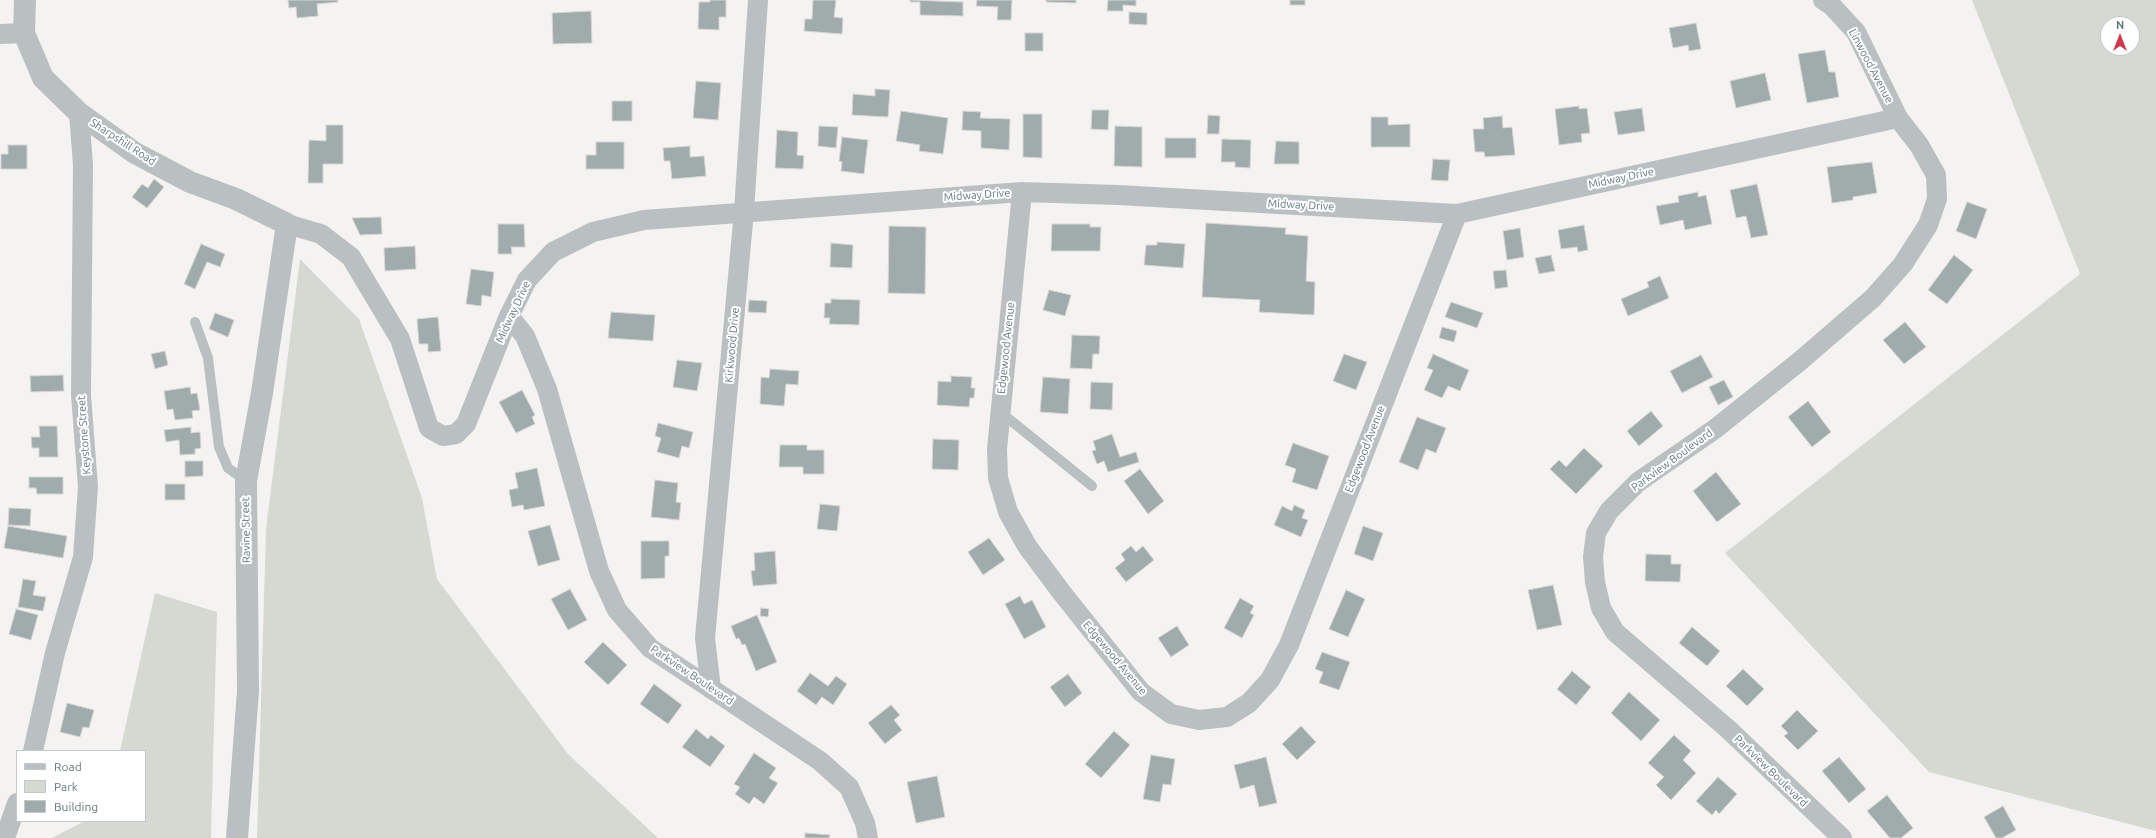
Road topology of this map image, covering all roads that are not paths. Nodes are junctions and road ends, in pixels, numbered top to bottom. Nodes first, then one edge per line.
1 (25, 0) edge
2 (758, 0) edge
3 (1823, 0) edge
4 (24, 33) junction
5 (0, 34) edge
6 (79, 113) junction
7 (1898, 118) junction
8 (1022, 192) junction
9 (744, 212) junction
10 (1457, 214) junction
11 (287, 224) junction
12 (510, 316) junction
13 (195, 322) dead end
14 (999, 411) junction
15 (246, 481) junction
16 (1092, 486) dead end
17 (711, 689) junction
18 (33, 750) edge
19 (16, 806) edge
20 (5, 838) edge
21 (237, 838) edge
22 (868, 838) edge
23 (1842, 838) edge

1 - 4 street, Sharpshill Road
2 - 9 street, Kirkwood Drive
3 - 7 street, Linwood Avenue
4 - 5 street
4 - 6 street, Sharpshill Road
6 - 11 street, Sharpshill Road
6 - 18 street, Keystone Street
7 - 10 street, Midway Drive
7 - 23 street, Parkview Boulevard
8 - 9 street, Midway Drive
8 - 10 street, Midway Drive
8 - 14 street, Edgewood Avenue
9 - 12 street, Midway Drive
9 - 17 street, Kirkwood Drive
10 - 14 street, Edgewood Avenue
11 - 12 street, Midway Drive
11 - 15 street, Ravine Street
12 - 17 street, Parkview Boulevard
13 - 15 lane
14 - 16 lane
15 - 21 street, Ravine Street
17 - 22 street, Parkview Boulevard
19 - 20 street

